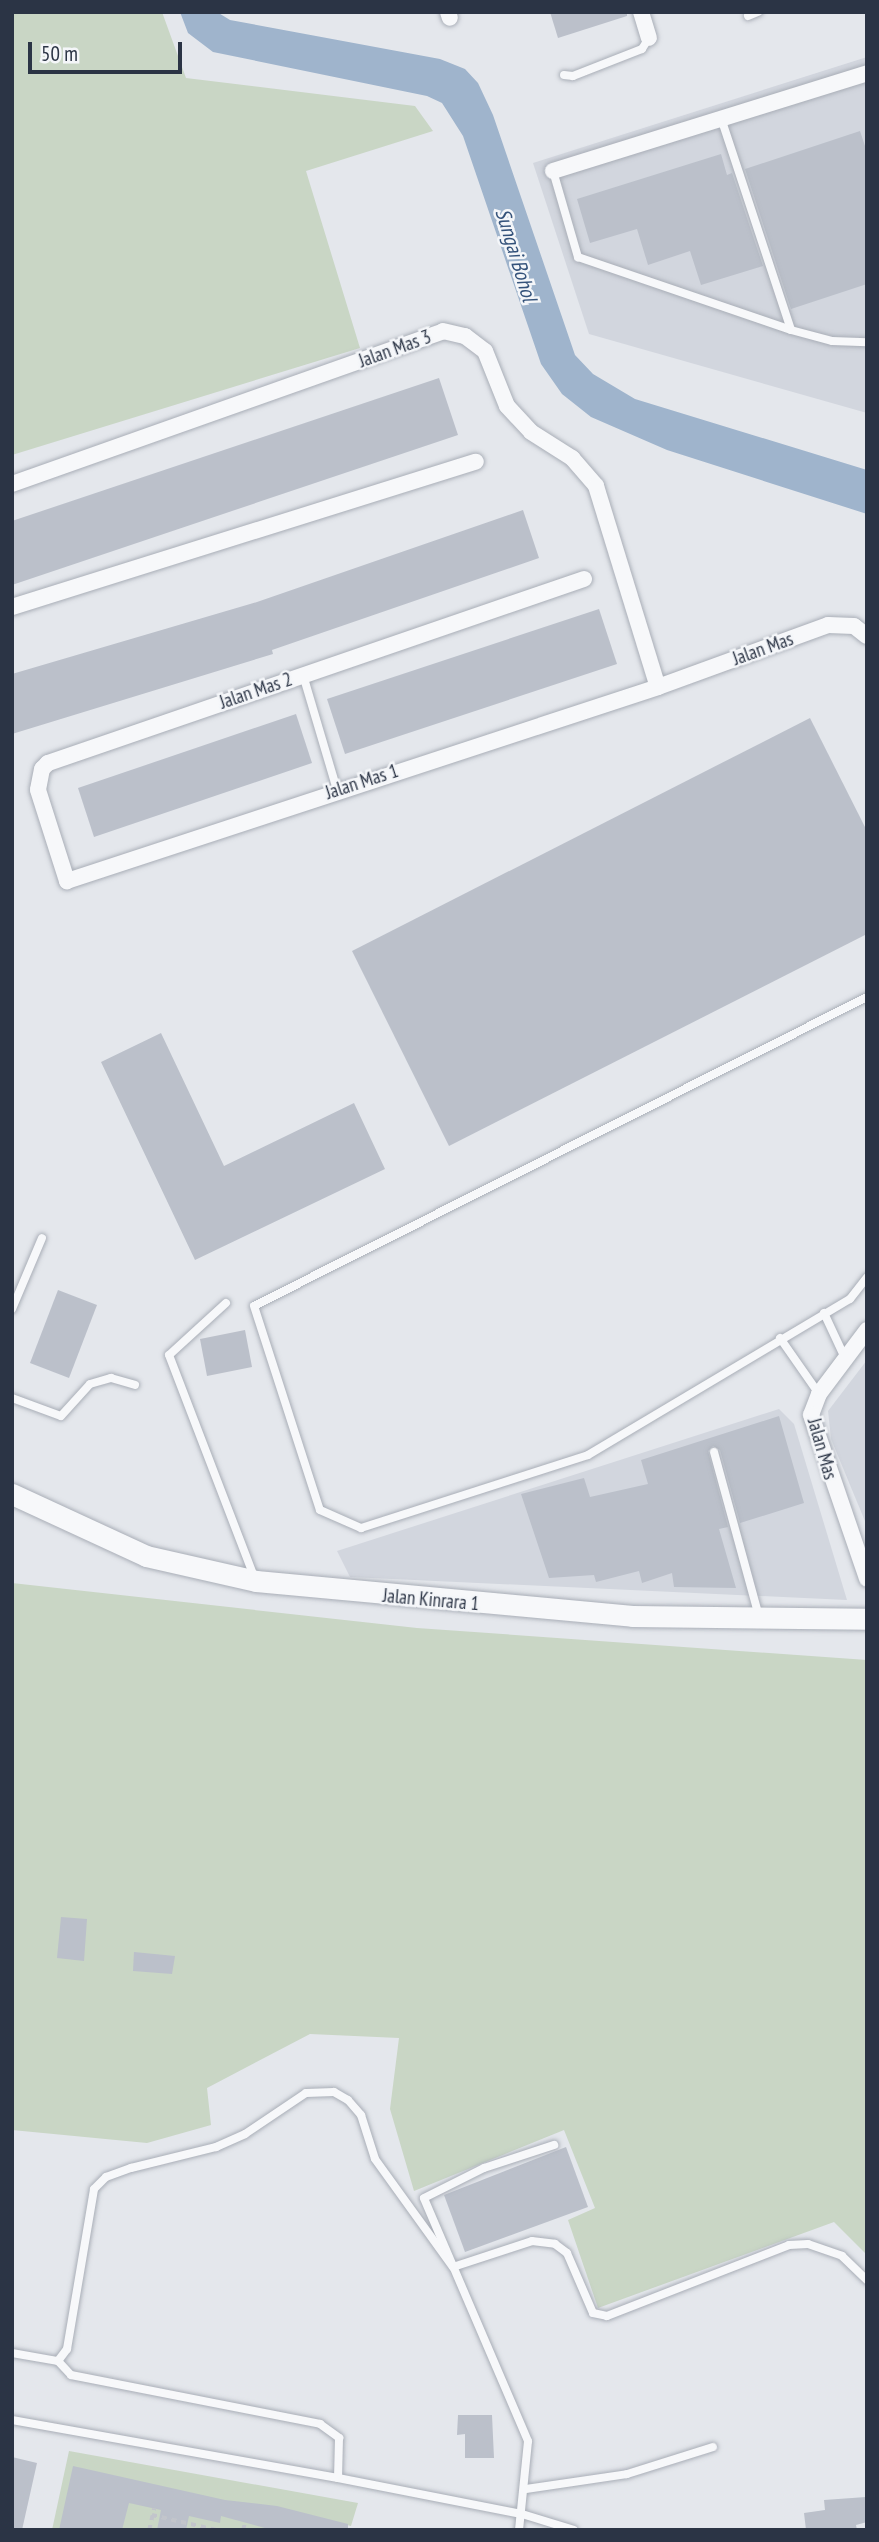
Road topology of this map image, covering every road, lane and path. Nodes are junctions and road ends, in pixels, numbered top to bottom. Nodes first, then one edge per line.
1 (641, 12) edge
2 (758, 12) edge
3 (748, 16) dead end
4 (649, 38) joint
5 (867, 73) edge
6 (564, 75) dead end
7 (721, 118) junction
8 (552, 171) joint
9 (792, 331) junction
10 (867, 342) edge
11 (476, 462) dead end
12 (12, 484) edge
13 (584, 579) dead end
14 (12, 607) edge
15 (867, 636) edge
16 (303, 675) junction
17 (658, 687) junction
18 (337, 790) junction
19 (67, 881) joint
20 (867, 998) edge
21 (42, 1238) dead end
22 (867, 1278) edge
23 (226, 1303) dead end
24 (12, 1309) edge
25 (824, 1313) junction
26 (867, 1330) edge
27 (779, 1338) junction
28 (845, 1359) junction
29 (135, 1385) dead end
30 (819, 1394) junction
31 (12, 1398) edge
32 (714, 1452) dead end
33 (12, 1494) edge
34 (867, 1579) edge
35 (256, 1581) junction
36 (867, 1619) edge
37 (759, 1620) junction
38 (554, 2145) dead end
39 (453, 2267) junction
40 (867, 2280) edge
41 (12, 2353) edge
42 (58, 2361) junction
43 (12, 2420) edge
44 (713, 2447) dead end
45 (338, 2477) junction
46 (526, 2489) junction
47 (154, 2509) dead end
48 (522, 2514) junction
49 (152, 2515) junction
50 (245, 2521) dead end
51 (149, 2530) edge
52 (216, 2530) edge
53 (243, 2530) edge
54 (519, 2530) edge
55 (574, 2530) edge

1 - 4 street
2 - 3 lane
4 - 6 lane
5 - 7 street
7 - 8 street
7 - 9 lane
8 - 9 lane
9 - 10 lane
11 - 14 street
12 - 17 street, Jalan Mas 3
13 - 16 street, Jalan Mas 2
15 - 17 street, Jalan Mas
16 - 18 lane
16 - 19 street, Jalan Mas 2
17 - 18 street, Jalan Mas 1
18 - 19 street, Jalan Mas 1
20 - 27 lane
21 - 24 lane
22 - 25 lane
23 - 35 lane
25 - 27 lane
25 - 28 lane
26 - 28 street, Jalan Mas
27 - 30 lane
28 - 30 street, Jalan Mas
29 - 31 lane
30 - 34 street, Jalan Mas
32 - 37 lane
33 - 35 street, Jalan Kinrara 1
35 - 37 street, Jalan Kinrara 1
36 - 37 street, Jalan Kinrara 1
38 - 39 lane
39 - 40 lane
39 - 42 lane
39 - 46 lane
41 - 42 lane
42 - 45 lane
43 - 45 lane
44 - 46 lane
45 - 48 lane
46 - 48 lane
47 - 49 path
48 - 54 lane
48 - 55 lane
49 - 51 path
49 - 52 path
50 - 53 path

